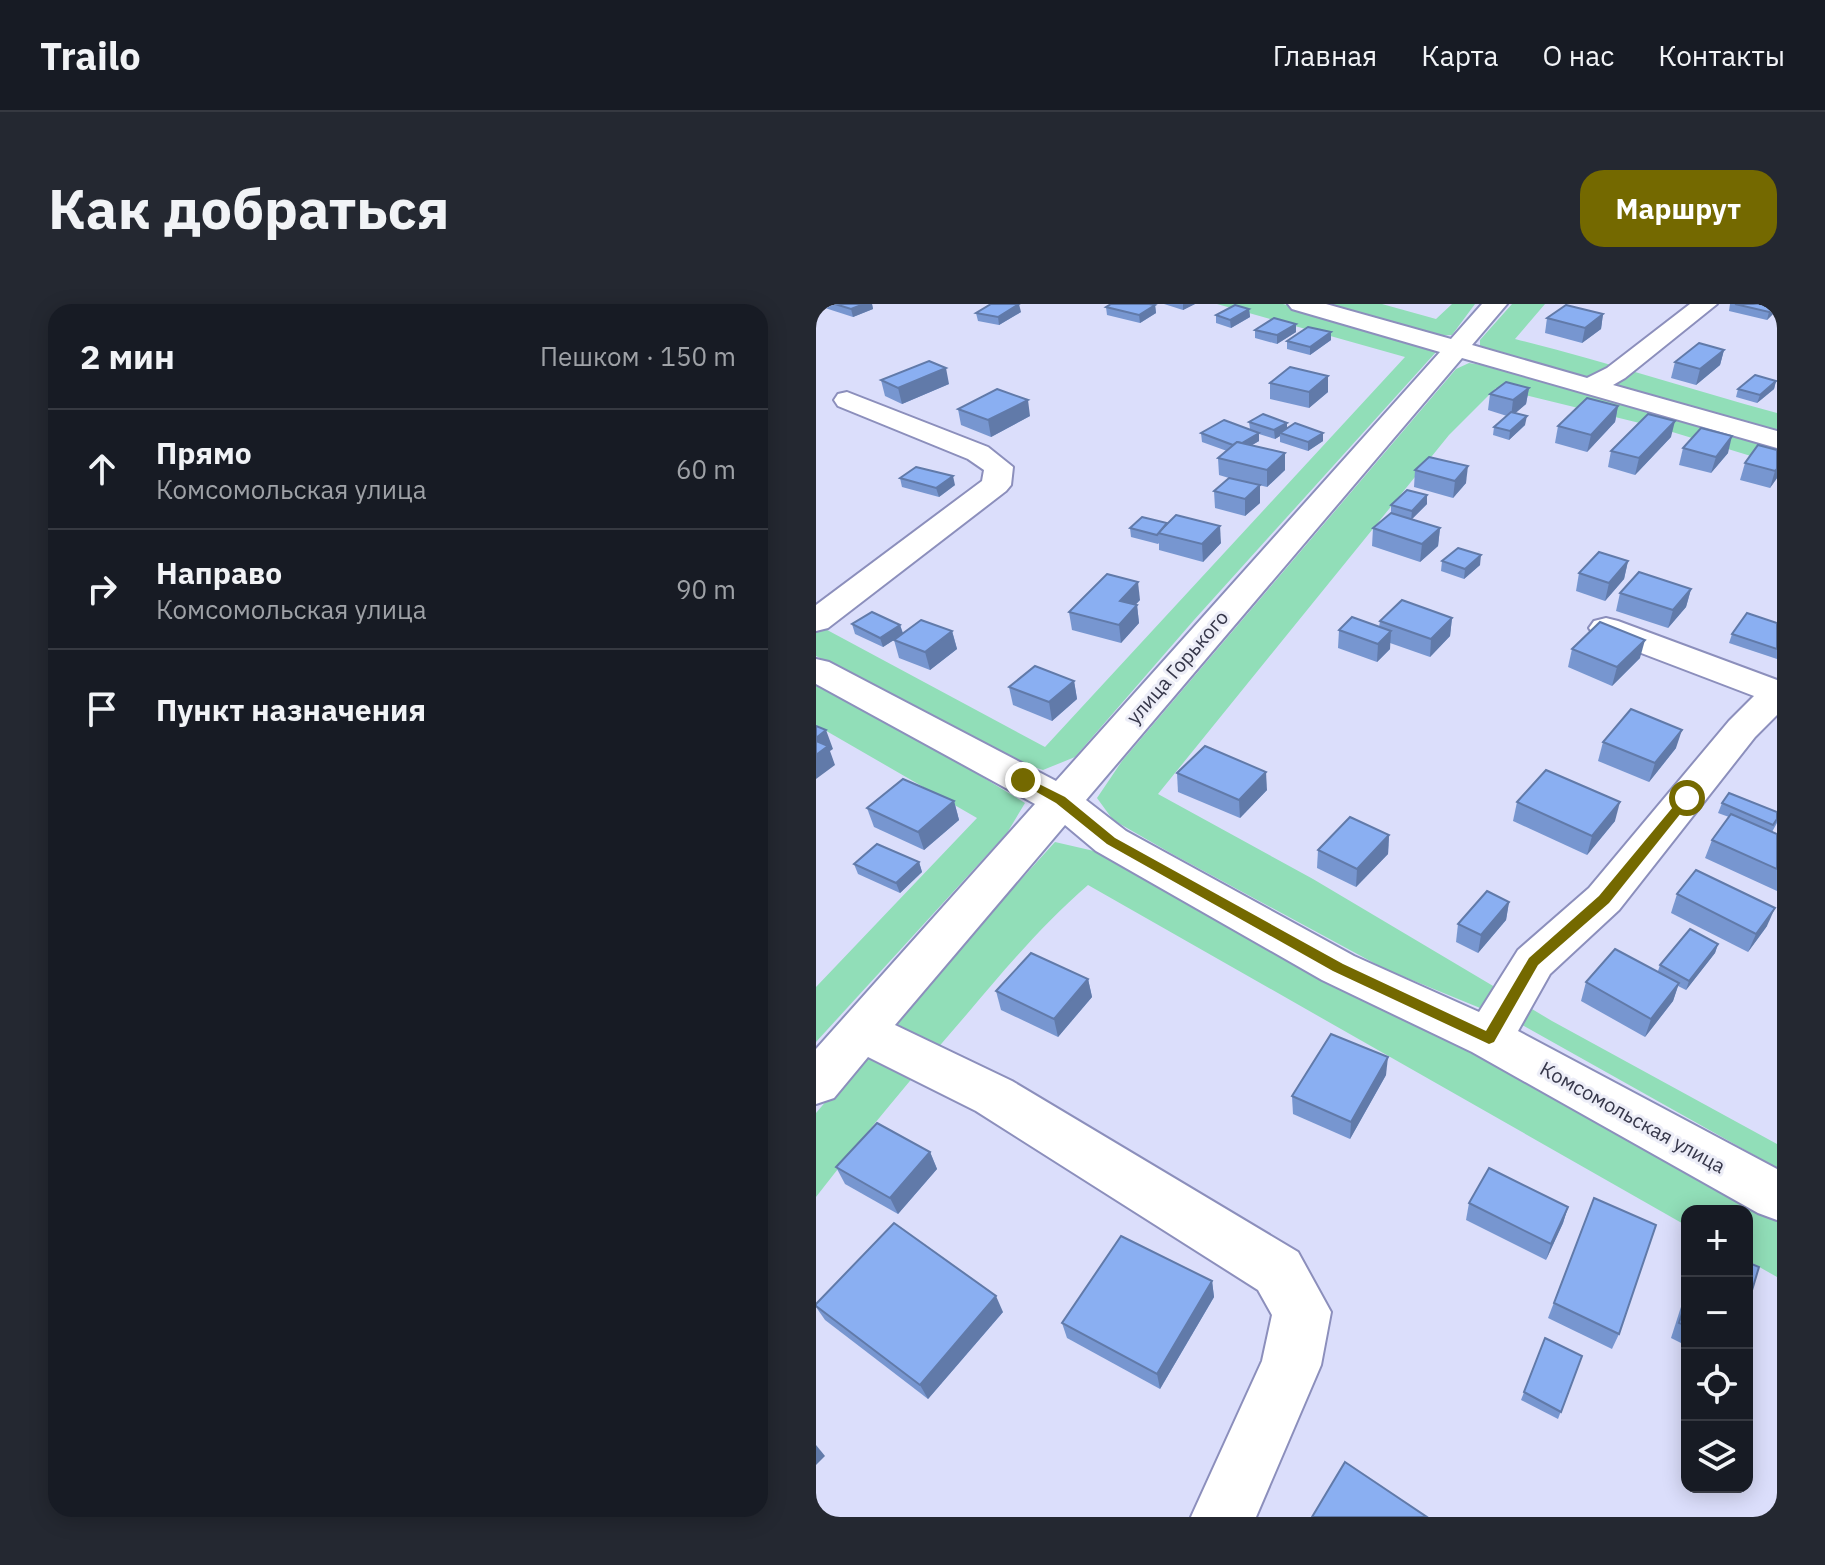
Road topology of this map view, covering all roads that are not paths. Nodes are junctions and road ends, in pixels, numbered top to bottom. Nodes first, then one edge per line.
1 (1300, 304) edge
2 (1495, 304) edge
3 (1705, 304) edge
4 (1457, 349) junction
5 (1591, 386) junction
6 (847, 400) dead end
7 (1777, 440) edge
8 (816, 621) edge
9 (1606, 628) edge
10 (816, 670) edge
11 (1776, 695) edge
12 (1060, 800) junction
13 (861, 1031) junction
14 (1489, 1038) junction
15 (816, 1083) edge
16 (1777, 1196) edge
17 (1223, 1517) edge

1 - 4 street
2 - 4 street, улица Горького
3 - 5 street
4 - 5 street
4 - 12 street, улица Горького
5 - 7 street
6 - 8 street
9 - 11 street
10 - 12 street, Комсомольская улица
11 - 14 street
12 - 13 street, улица Горького
12 - 14 street, Комсомольская улица
13 - 15 street, улица Горького
13 - 17 street
14 - 16 street, Комсомольская улица

